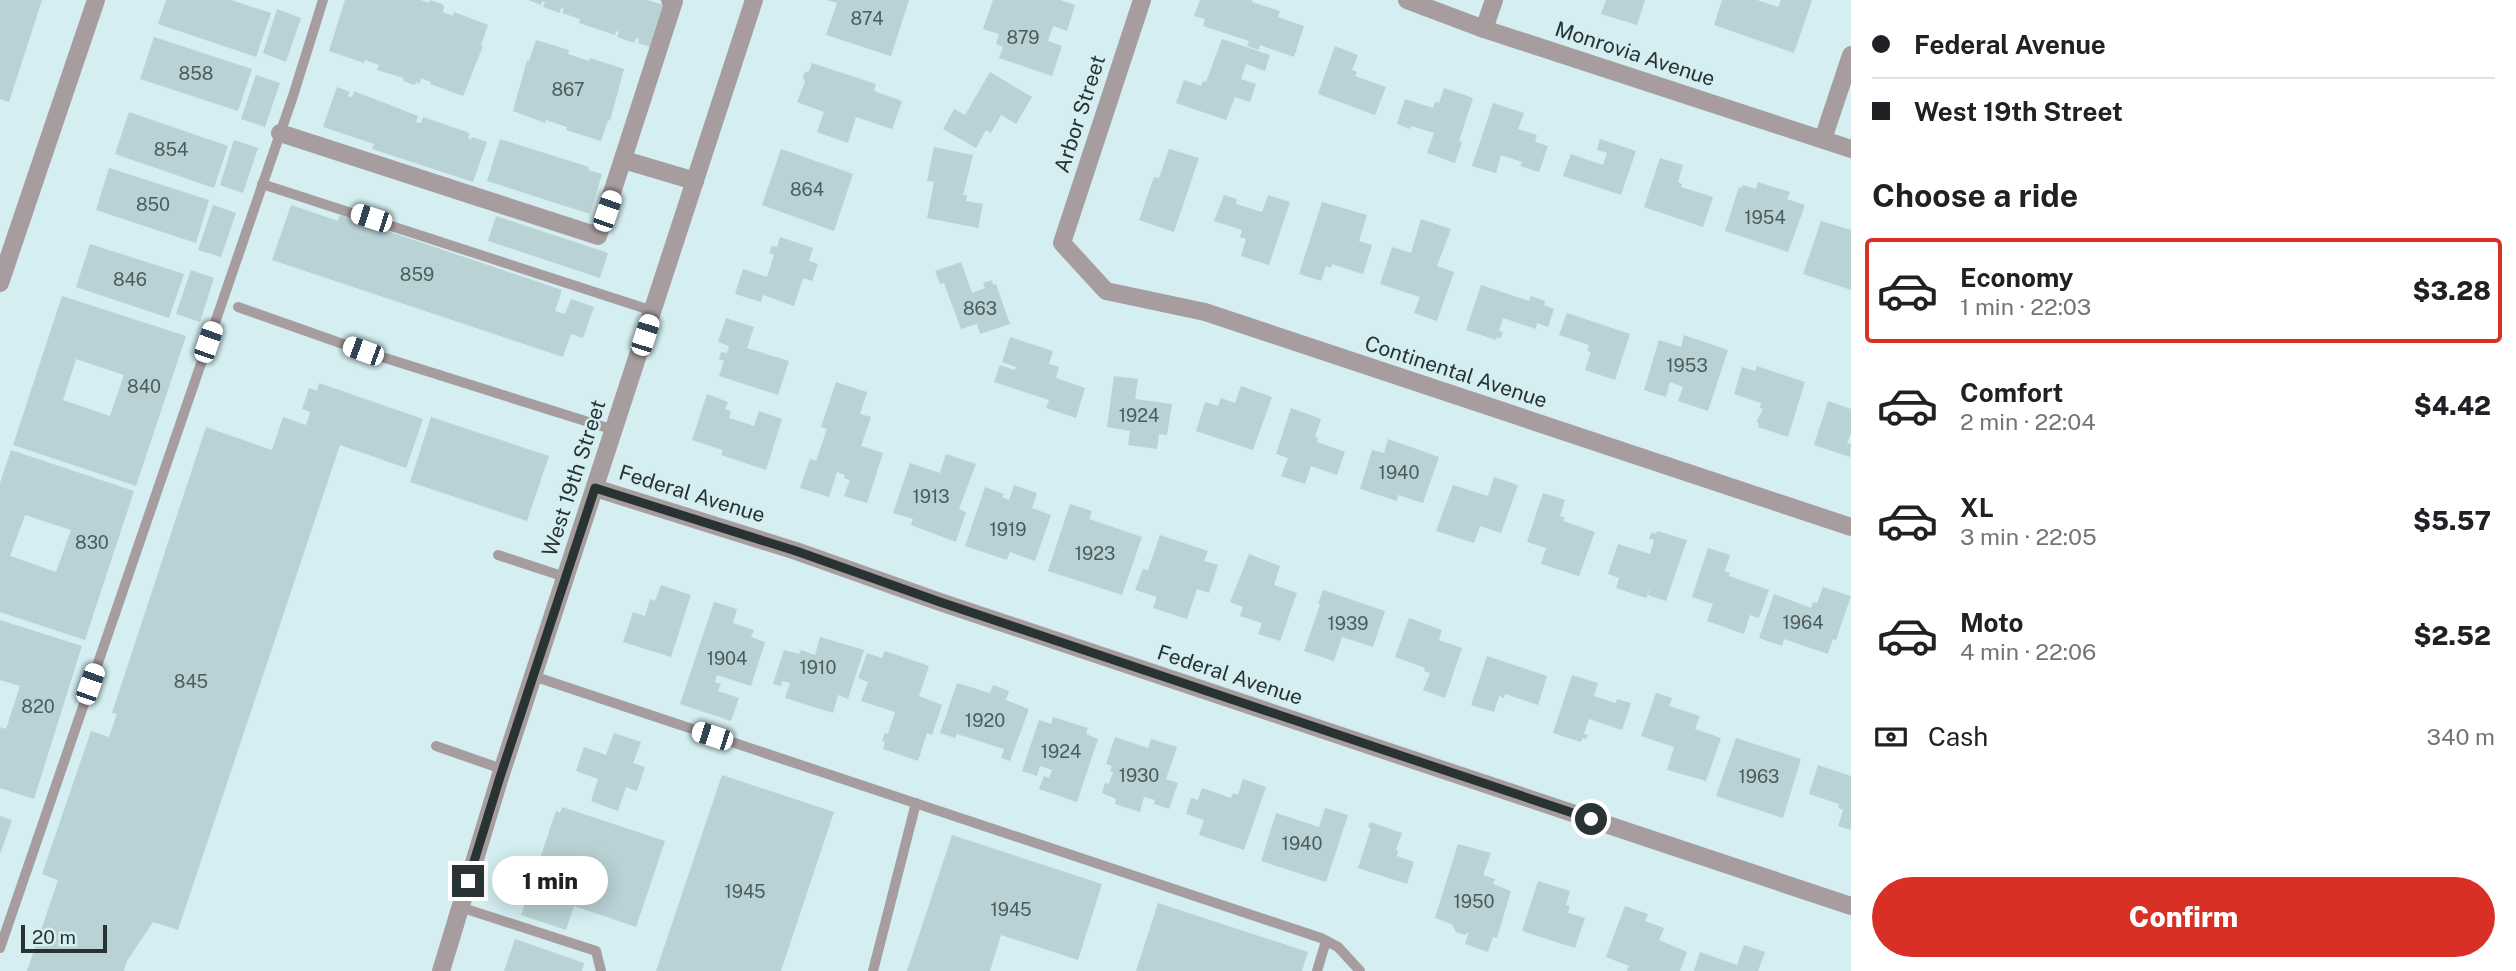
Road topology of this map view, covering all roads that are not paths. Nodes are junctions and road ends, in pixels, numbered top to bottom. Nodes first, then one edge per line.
1 (96, 0) edge
2 (323, 0) edge
3 (670, 0) edge
4 (754, 0) edge
5 (1142, 0) edge
6 (1407, 0) edge
7 (1494, 0) edge
8 (1484, 29) junction
9 (1851, 55) edge
10 (280, 133) junction
11 (1823, 139) junction
12 (1851, 149) edge
13 (624, 160) junction
14 (695, 181) junction
15 (262, 184) junction
16 (1062, 243) joint
17 (0, 283) edge
18 (239, 307) dead end
19 (653, 311) junction
20 (614, 430) junction
21 (595, 488) junction
22 (1851, 527) edge
23 (498, 555) dead end
24 (565, 577) junction
25 (533, 676) junction
26 (436, 746) dead end
27 (502, 769) junction
28 (916, 803) junction
29 (1851, 906) edge
30 (460, 907) junction
31 (1326, 941) junction
32 (0, 948) edge
33 (1359, 970) edge
34 (441, 971) edge
35 (601, 971) edge
36 (873, 971) edge
37 (1317, 971) edge

1 - 17 street
2 - 10 lane
3 - 13 street
4 - 14 street, West 19th Street
5 - 16 street, Arbor Street
6 - 8 street, Monrovia Avenue
7 - 8 street
8 - 11 street, Monrovia Avenue
9 - 11 street
10 - 13 street
10 - 15 lane
11 - 12 street, Monrovia Avenue
13 - 14 street
14 - 19 street, West 19th Street
15 - 19 lane
15 - 32 lane
16 - 22 street, Continental Avenue
18 - 20 lane
19 - 20 street, West 19th Street
20 - 21 street, West 19th Street
21 - 24 street, West 19th Street
21 - 29 street, Federal Avenue
23 - 24 lane
24 - 25 street, West 19th Street
25 - 27 street, West 19th Street
25 - 28 lane
26 - 27 lane
27 - 30 street, West 19th Street
28 - 31 lane
28 - 36 lane
30 - 34 street, West 19th Street
30 - 35 lane
31 - 33 lane
31 - 37 lane

